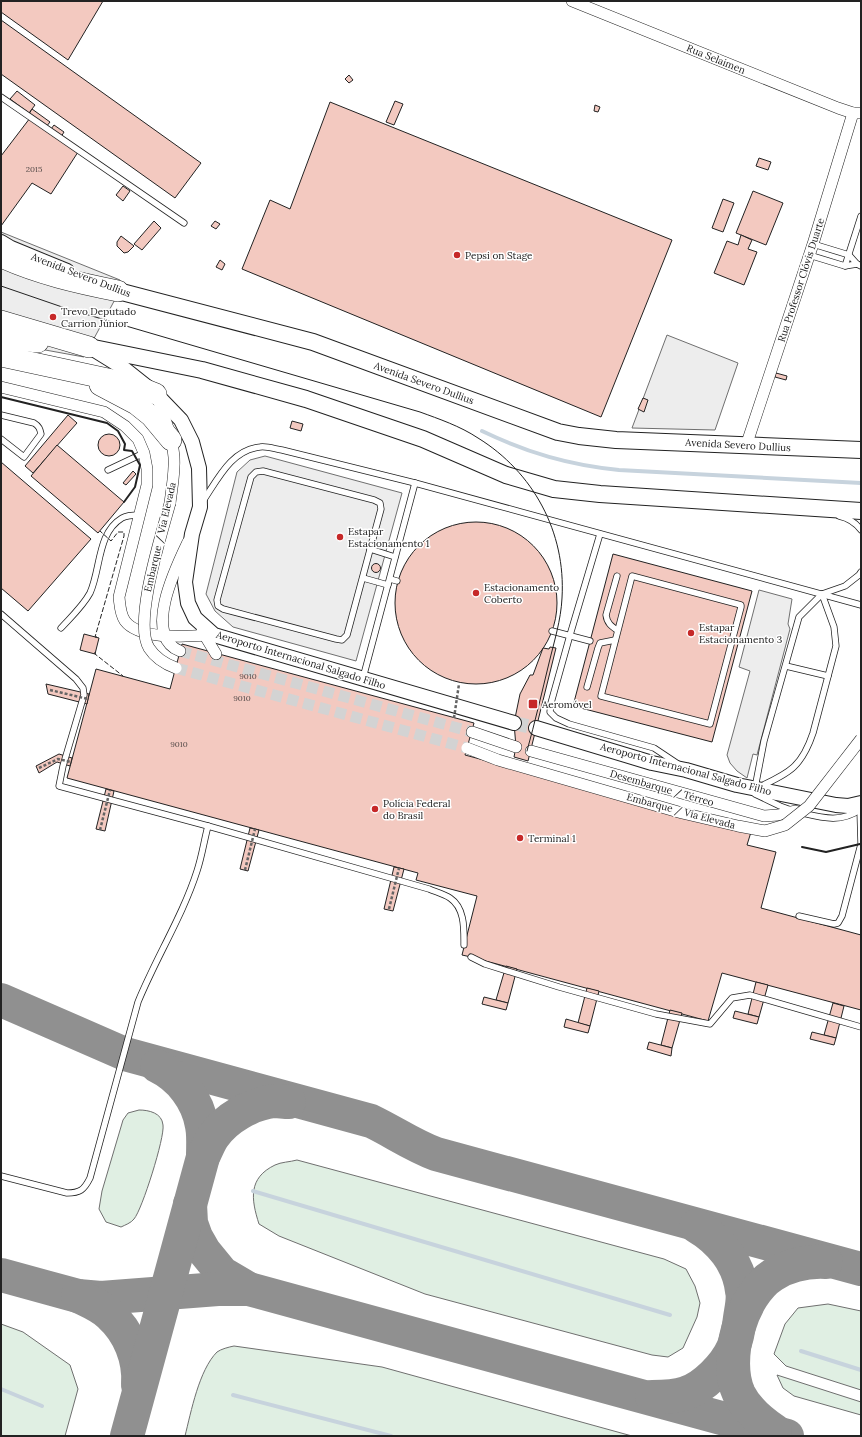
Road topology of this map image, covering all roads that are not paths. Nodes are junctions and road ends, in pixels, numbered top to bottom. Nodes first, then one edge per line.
1 (572, 1) edge
2 (1, 97) edge
3 (857, 113) edge
4 (861, 216) edge
5 (184, 224) dead end
6 (1, 242) edge
7 (813, 244) junction
8 (809, 255) junction
9 (849, 255) junction
10 (1, 257) edge
11 (859, 265) edge
12 (845, 266) junction
13 (118, 292) junction
14 (1, 321) edge
15 (1, 338) edge
16 (89, 347) junction
17 (1, 356) edge
18 (67, 369) junction
19 (1, 387) edge
20 (156, 394) junction
21 (1, 415) edge
22 (1, 439) edge
23 (171, 440) junction
24 (746, 446) junction
25 (861, 450) edge
26 (144, 453) junction
27 (108, 470) dead end
28 (415, 483) junction
29 (200, 507) junction
30 (816, 509) junction
31 (861, 512) edge
32 (140, 515) junction
33 (861, 530) edge
34 (192, 534) junction
35 (600, 534) junction
36 (370, 550) junction
37 (395, 557) junction
38 (861, 572) edge
39 (617, 576) dead end
40 (362, 578) junction
41 (390, 579) junction
42 (397, 581) dead end
43 (388, 585) junction
44 (822, 594) junction
45 (861, 605) edge
46 (1, 614) edge
47 (61, 628) dead end
48 (617, 630) junction
49 (552, 631) dead end
50 (164, 635) junction
51 (209, 635) junction
52 (570, 635) junction
53 (615, 640) junction
54 (590, 641) dead end
55 (180, 651) tunnel mouth
56 (216, 654) dead end
57 (786, 666) junction
58 (176, 668) tunnel mouth
59 (828, 676) junction
60 (363, 679) junction
61 (587, 687) dead end
62 (514, 723) tunnel mouth
63 (536, 728) tunnel mouth
64 (472, 732) tunnel mouth
65 (861, 739) edge
66 (516, 747) dead end
67 (467, 748) tunnel mouth
68 (531, 750) dead end
69 (686, 770) junction
70 (737, 785) junction
71 (755, 788) junction
72 (861, 807) edge
73 (795, 811) junction
74 (208, 826) junction
75 (799, 916) dead end
76 (464, 945) dead end
77 (471, 957) dead end
78 (861, 1027) edge
79 (1, 1176) edge

1 - 3 street, Rua Selaimen
2 - 5 lane
3 - 7 street, Rua Professor Clóvis Duarte
4 - 9 lane
6 - 13 street, Avenida Severo Dullius
7 - 8 street, Rua Professor Clóvis Duarte
7 - 9 lane
8 - 12 lane
8 - 24 street, Rua Professor Clóvis Duarte
9 - 11 lane
9 - 12 lane
10 - 13 highway
11 - 12 lane
13 - 24 main road, Avenida Severo Dullius
14 - 16 highway
15 - 16 highway
16 - 20 street, Aeroporto Internacional Salgado Filho
16 - 30 main road
17 - 18 highway
18 - 20 highway
18 - 23 highway
19 - 26 street
20 - 23 street, Embarque / Via Elevada
20 - 29 street, Aeroporto Internacional Salgado Filho
21 - 22 lane
23 - 58 street, Embarque / Via Elevada, bridge
24 - 25 main road, Avenida Severo Dullius
26 - 27 lane
26 - 32 street
28 - 29 lane
28 - 35 lane
28 - 37 lane
29 - 34 street, Aeroporto Internacional Salgado Filho
30 - 31 main road
30 - 33 lane
32 - 47 lane
32 - 50 street
34 - 50 street
34 - 51 street, Aeroporto Internacional Salgado Filho
35 - 44 lane
35 - 52 lane
36 - 37 lane
36 - 40 lane
36 - 40 lane
37 - 41 lane
38 - 44 lane
39 - 48 lane
40 - 43 lane
41 - 42 lane
41 - 43 lane
43 - 60 lane
44 - 45 lane
44 - 57 lane
44 - 59 lane
46 - 74 lane
48 - 53 lane
48 - 53 lane
49 - 52 lane
50 - 51 street
50 - 55 street
51 - 56 street
51 - 60 street, Aeroporto Internacional Salgado Filho
52 - 54 lane
52 - 69 lane
53 - 61 lane
57 - 59 lane
57 - 71 lane
59 - 71 lane
60 - 62 street, Aeroporto Internacional Salgado Filho
63 - 69 street, Aeroporto Internacional Salgado Filho
64 - 66 street
65 - 67 street, Embarque / Via Elevada, bridge
68 - 73 street, Desembarque / Térreo
69 - 70 street, Aeroporto Internacional Salgado Filho
70 - 71 street, Aeroporto Internacional Salgado Filho
70 - 73 lane
71 - 72 street, Aeroporto Internacional Salgado Filho
72 - 73 lane
72 - 75 lane
74 - 76 lane
74 - 79 lane
77 - 78 lane

